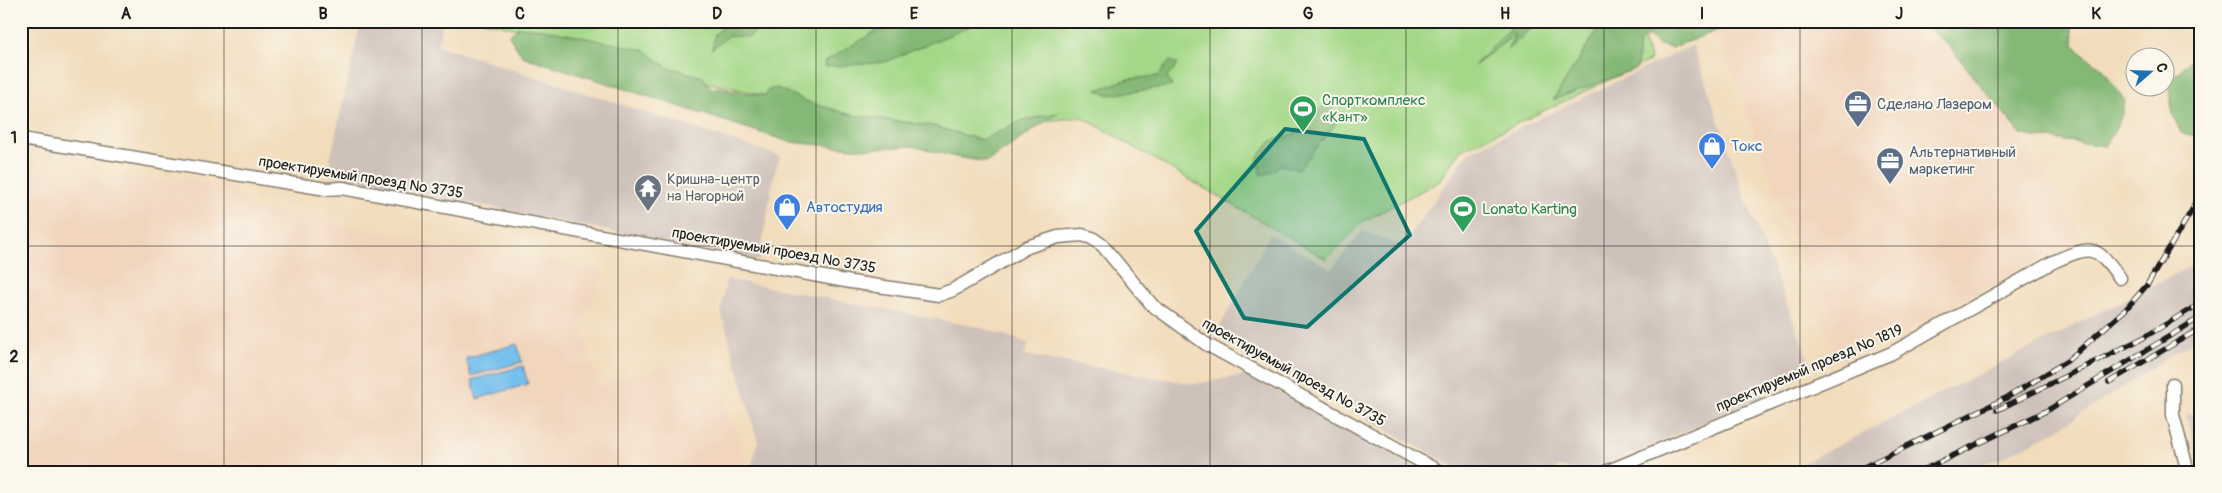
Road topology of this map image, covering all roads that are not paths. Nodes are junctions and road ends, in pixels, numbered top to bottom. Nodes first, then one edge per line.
1 (21, 139) edge
2 (2120, 278) dead end
3 (2173, 384) dead end
4 (1440, 472) edge
5 (1606, 472) edge
6 (2188, 472) edge

1 - 4 street, проектируемый проезд № 3735
2 - 5 street, проектируемый проезд № 1819
3 - 6 street

